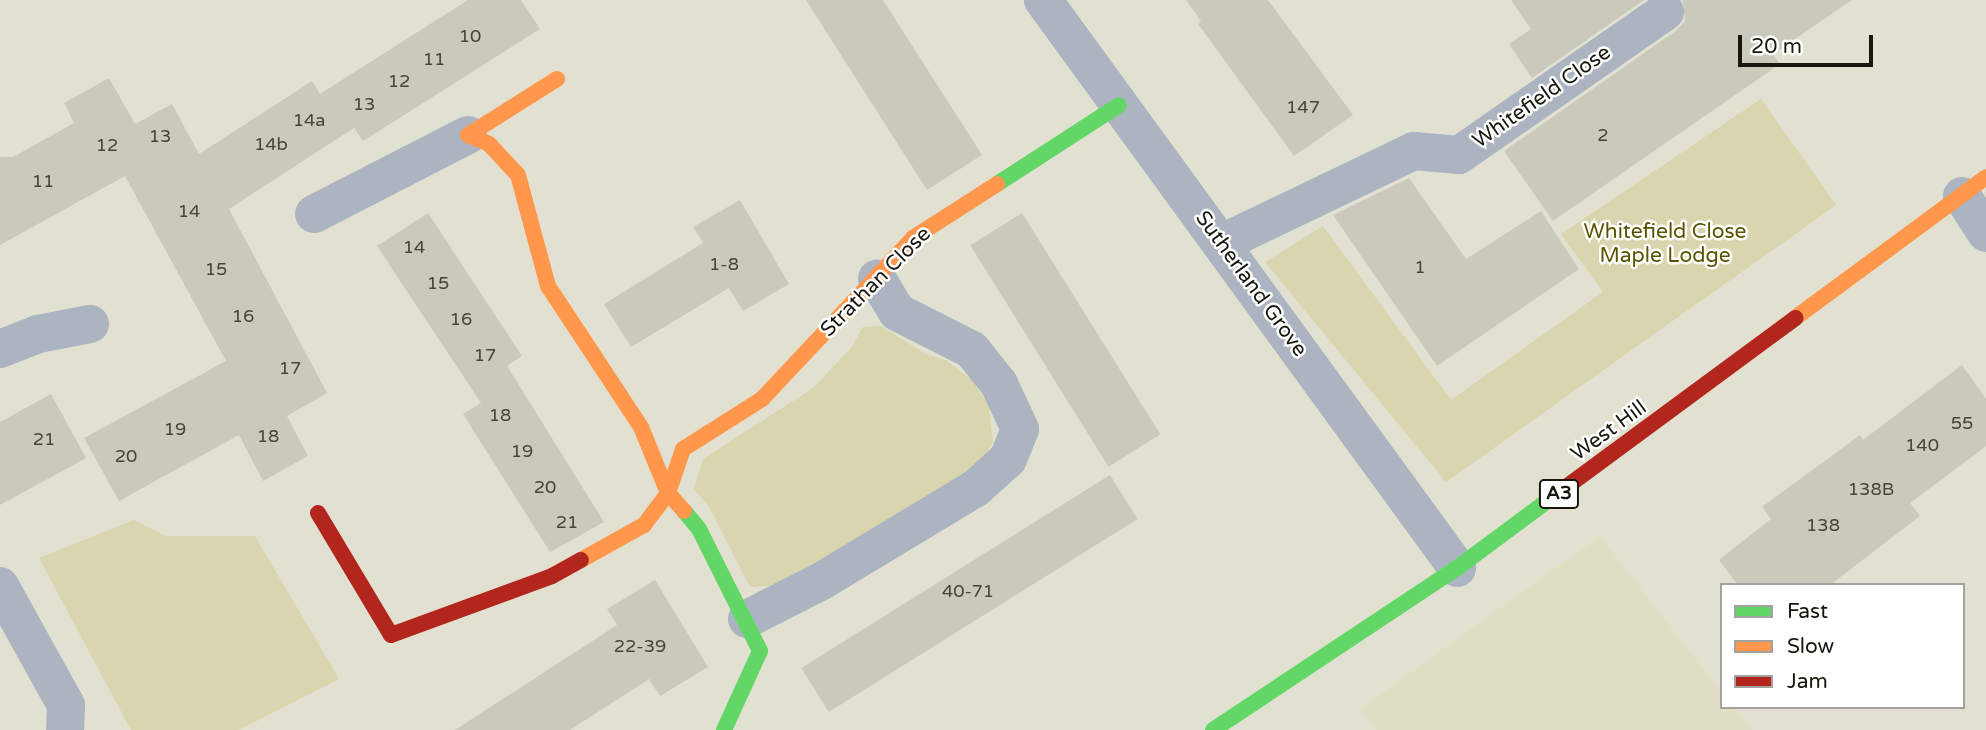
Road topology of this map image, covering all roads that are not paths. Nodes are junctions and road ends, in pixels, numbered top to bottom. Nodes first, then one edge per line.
1 (1043, 0) edge
2 (1665, 12) dead end
3 (557, 79) dead end
4 (1119, 105) junction
5 (468, 135) junction
6 (1974, 186) edge
7 (314, 214) dead end
8 (1986, 233) edge
9 (1222, 243) junction
10 (877, 279) junction
11 (90, 324) dead end
12 (0, 349) edge
13 (668, 493) junction
14 (318, 513) dead end
15 (1457, 568) junction
16 (0, 586) edge
17 (747, 619) junction
18 (65, 730) edge
19 (724, 730) edge
20 (1213, 730) edge

1 - 4 street, Sutherland Grove
2 - 9 street, Whitefield Close
3 - 5 main road
4 - 9 street, Sutherland Grove
4 - 10 main road, Strathan Close
5 - 7 street
5 - 13 main road
6 - 8 street
6 - 15 main road, West Hill / A3
9 - 15 street, Sutherland Grove
10 - 13 main road, Strathan Close
10 - 17 street
11 - 12 street
13 - 14 main road, Strathan Close
13 - 17 main road
15 - 20 main road, West Hill / A3
16 - 18 street
17 - 19 main road

